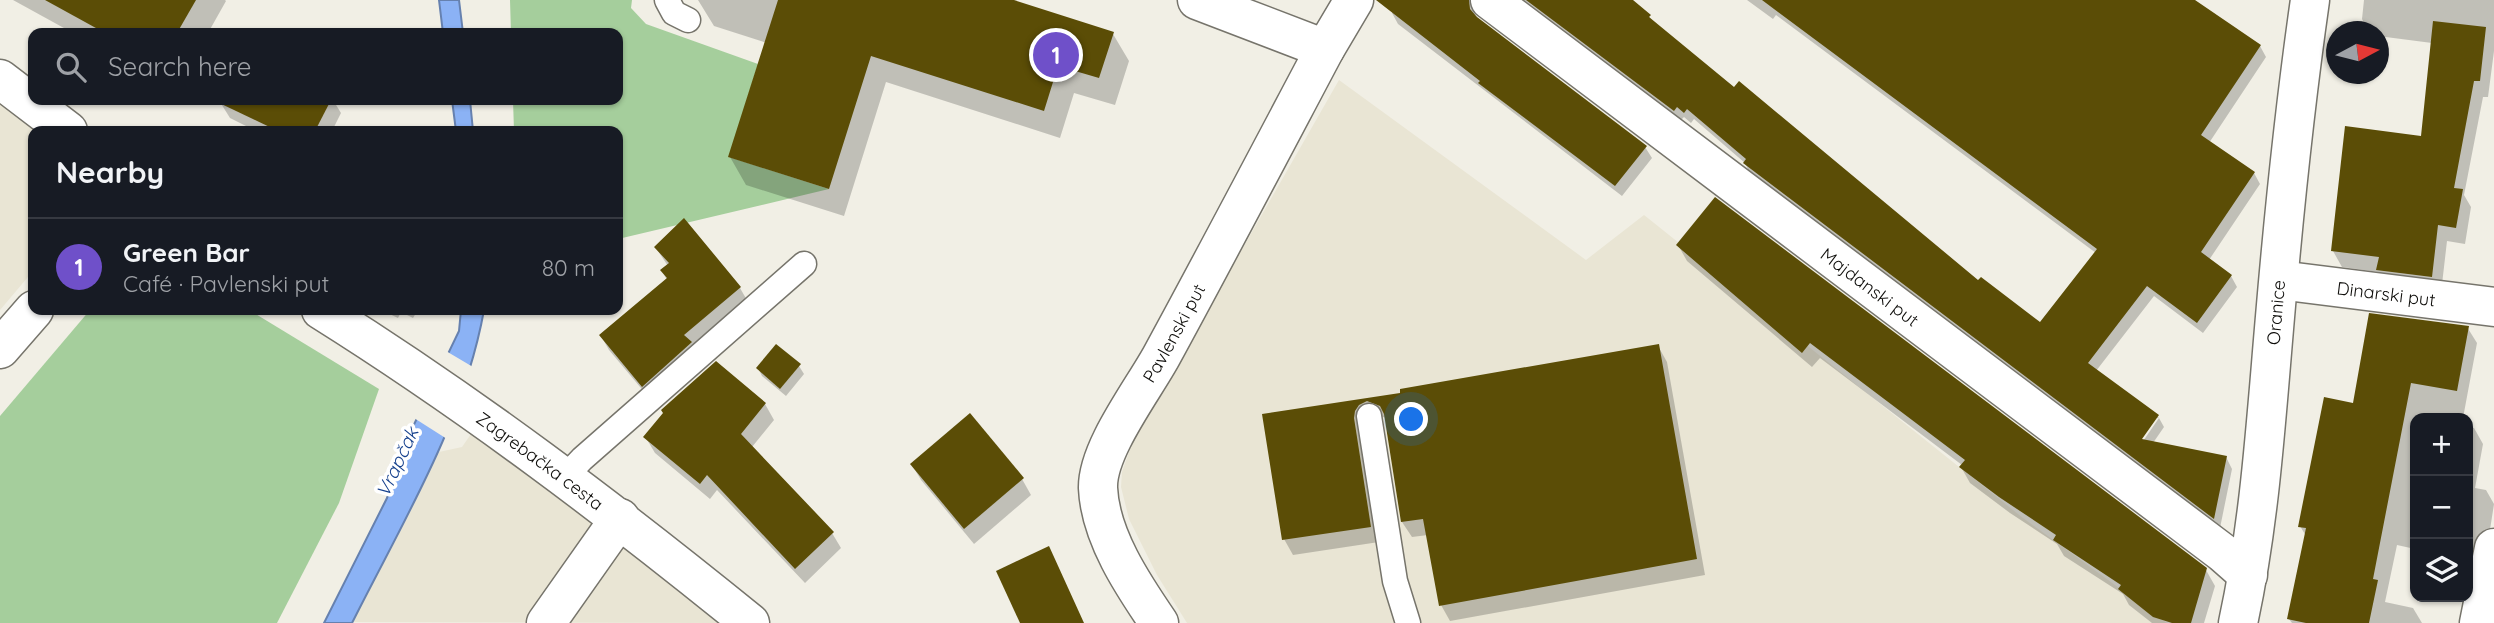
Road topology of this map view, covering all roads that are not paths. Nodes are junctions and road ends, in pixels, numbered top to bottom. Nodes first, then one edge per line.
1 (667, 0) edge
2 (1197, 0) edge
3 (1354, 0) edge
4 (1490, 0) edge
5 (2310, 0) edge
6 (688, 20) dead end
7 (1325, 49) junction
8 (0, 79) edge
9 (28, 100) edge
10 (34, 105) edge
11 (61, 126) edge
12 (804, 264) dead end
13 (2279, 280) junction
14 (2494, 307) edge
15 (30, 315) edge
16 (329, 315) edge
17 (0, 349) edge
18 (1369, 416) dead end
19 (564, 478) junction
20 (620, 518) junction
21 (2494, 548) edge
22 (2249, 575) junction
23 (546, 623) edge
24 (750, 623) edge
25 (1159, 623) edge
26 (1408, 623) edge
27 (2238, 623) edge
28 (2479, 623) edge

1 - 6 lane
2 - 7 street
3 - 7 street, Pavlenski put
4 - 22 street, Majdanski put
5 - 13 street, Oranice
7 - 25 street, Pavlenski put
8 - 9 street
10 - 11 street
12 - 19 lane
13 - 14 street, Dinarski put
13 - 22 street, Oranice
15 - 17 street
16 - 19 street, Zagrebačka cesta
18 - 26 lane
19 - 20 street, Zagrebačka cesta
20 - 23 street
20 - 24 street, Zagrebačka cesta
21 - 28 street
22 - 27 street, Oranice

